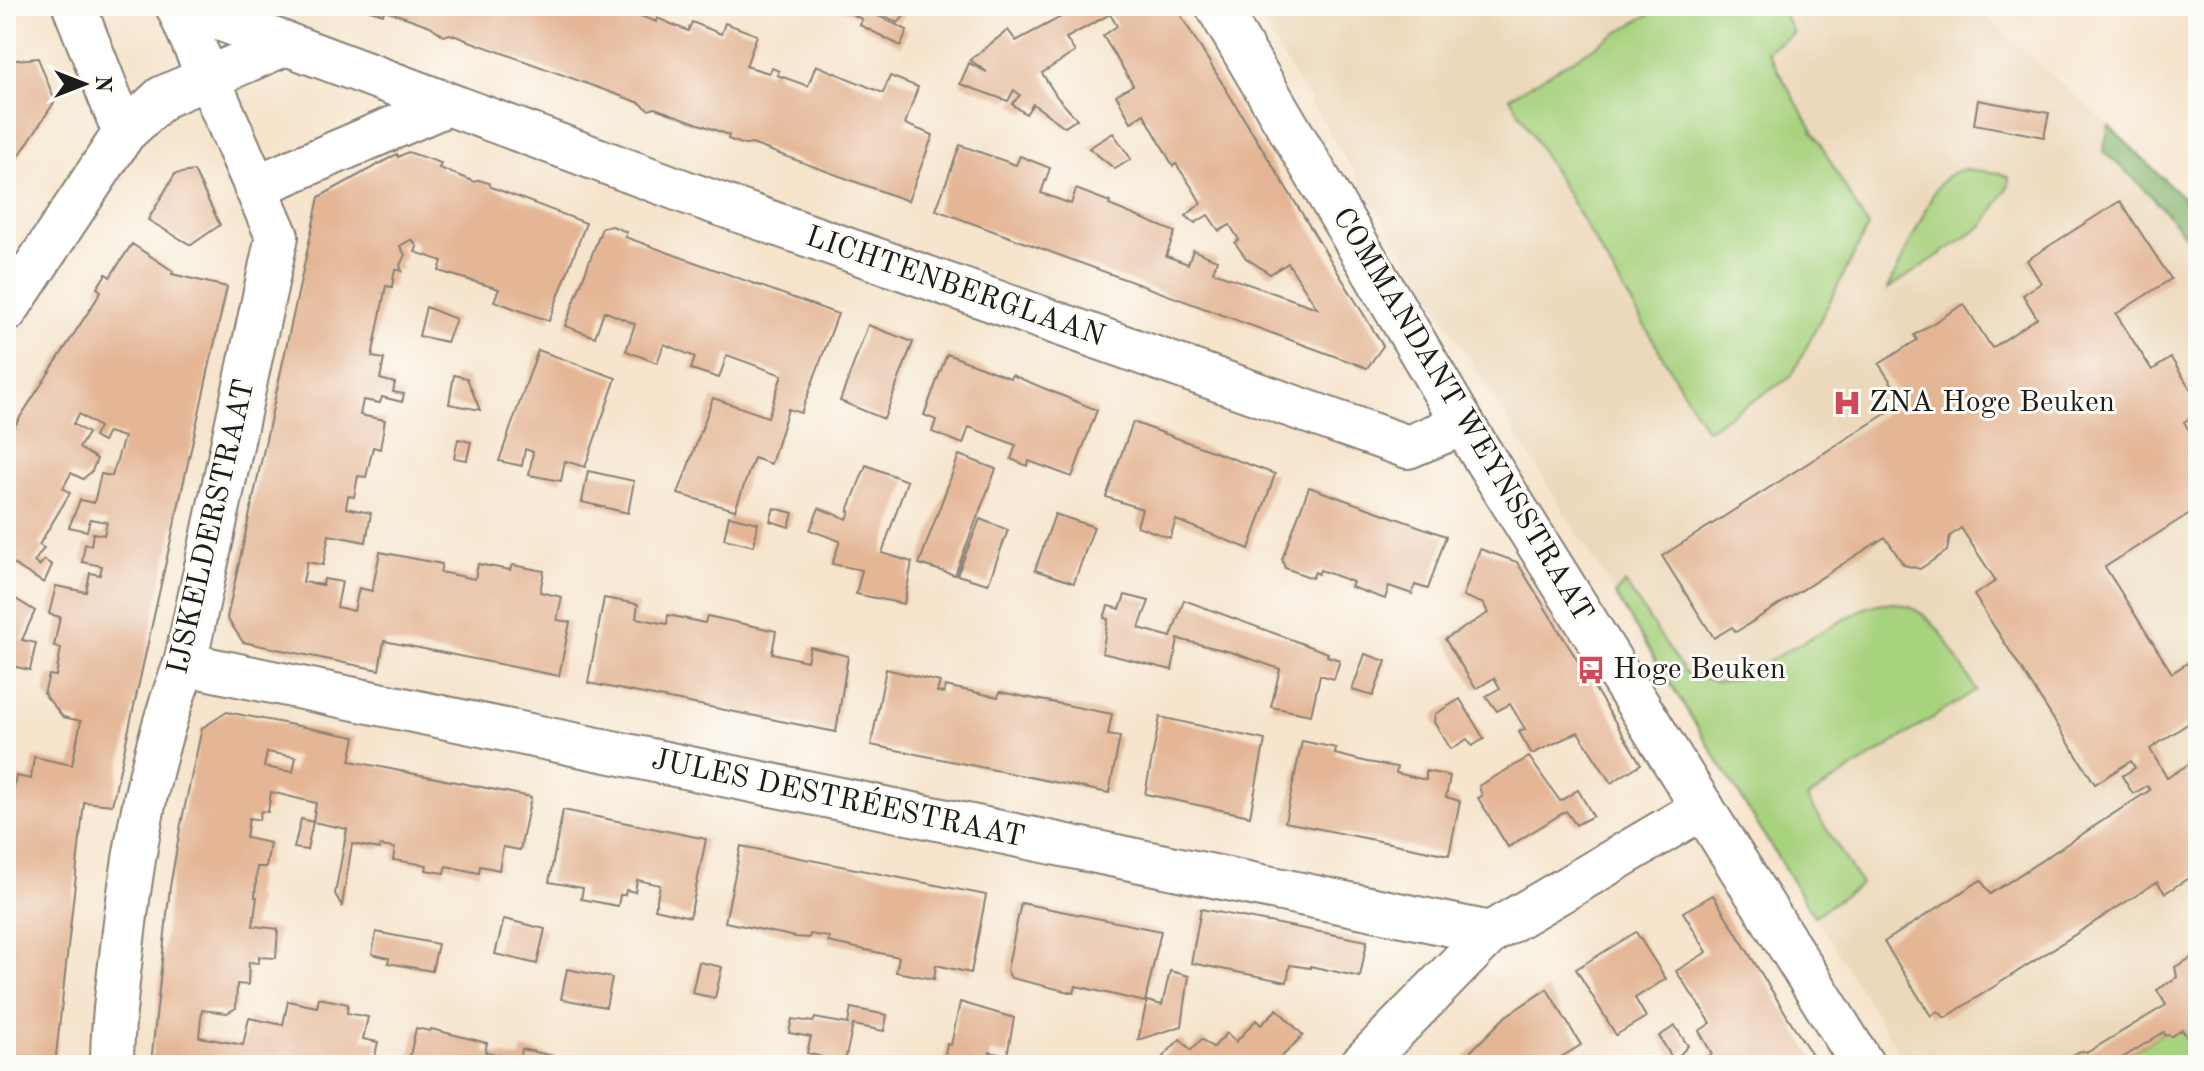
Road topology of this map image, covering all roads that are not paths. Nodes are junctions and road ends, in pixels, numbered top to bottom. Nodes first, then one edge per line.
1 (74, 6) edge
2 (177, 6) edge
3 (184, 6) edge
4 (1217, 6) edge
5 (286, 44) junction
6 (208, 77) junction
7 (446, 105) junction
8 (124, 133) junction
9 (255, 187) junction
10 (6, 311) edge
11 (1463, 424) junction
12 (185, 664) junction
13 (1703, 808) junction
14 (1490, 933) junction
15 (112, 1065) edge
16 (1361, 1065) edge
17 (1863, 1065) edge

1 - 8 street
2 - 6 street, IJSKELDERSTRAAT
3 - 5 street, LICHTENBERGLAAN
4 - 11 street, COMMANDANT WEYNSSTRAAT
5 - 6 street
5 - 7 street, LICHTENBERGLAAN
6 - 8 street
6 - 9 street, IJSKELDERSTRAAT
7 - 9 street
7 - 11 street, LICHTENBERGLAAN
8 - 10 street
9 - 12 street, IJSKELDERSTRAAT
11 - 13 street, COMMANDANT WEYNSSTRAAT
12 - 14 street, JULES DESTRÉESTRAAT
12 - 15 street, IJSKELDERSTRAAT
13 - 14 street
13 - 17 street, COMMANDANT WEYNSSTRAAT
14 - 16 street

